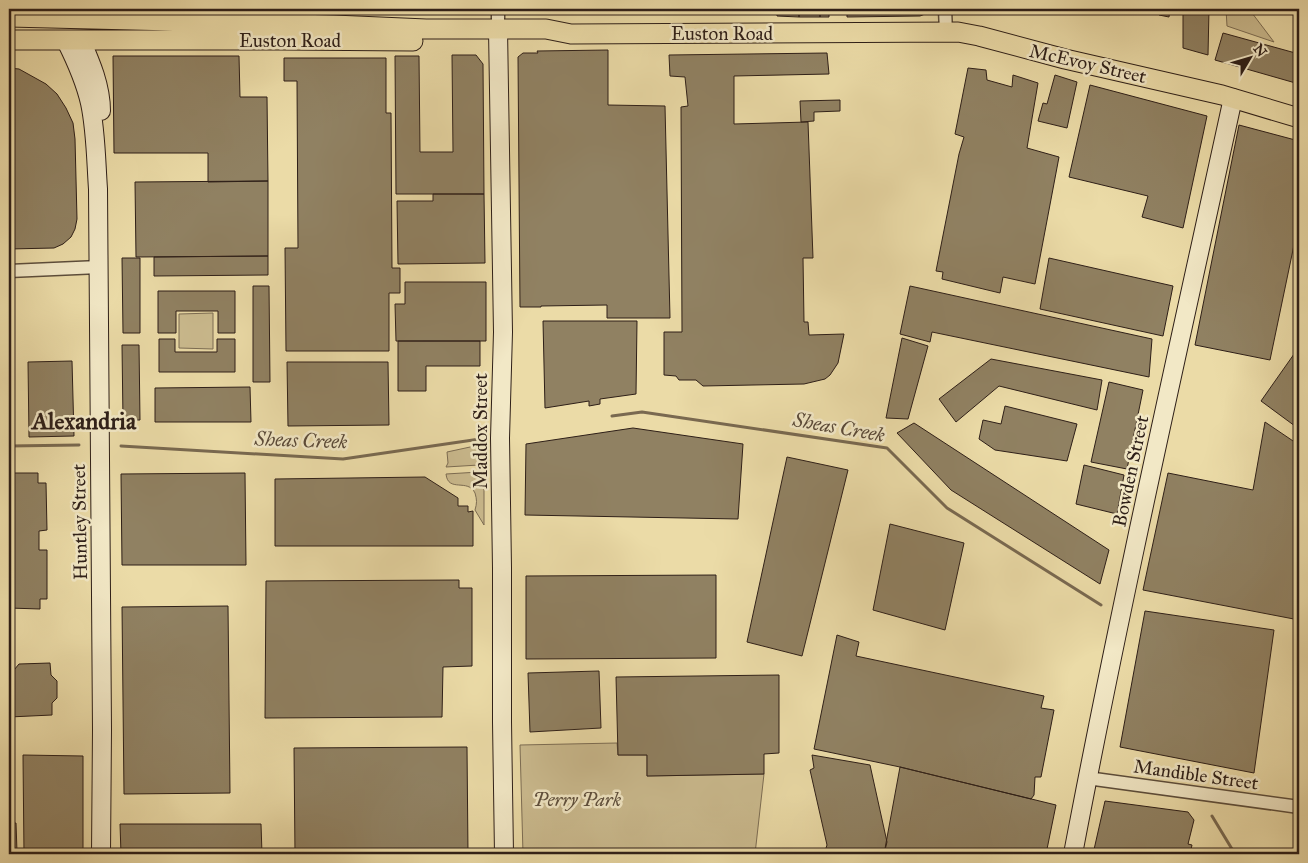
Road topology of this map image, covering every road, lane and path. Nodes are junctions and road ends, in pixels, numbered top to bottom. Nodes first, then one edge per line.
1 (498, 9) edge
2 (945, 9) edge
3 (58, 14) edge
4 (9, 17) edge
5 (946, 32) junction
6 (873, 33) joint
7 (498, 35) junction
8 (9, 40) edge
9 (74, 41) junction
10 (1232, 98) junction
11 (1299, 118) edge
12 (99, 267) junction
13 (9, 272) edge
14 (1088, 778) junction
15 (1299, 807) edge
16 (101, 854) edge
17 (504, 854) edge
18 (1073, 854) edge

1 - 7 street, Maddox Street
2 - 5 street
3 - 4 main road, Euston Road
3 - 7 main road, Euston Road
3 - 9 main road
5 - 6 main road, McEvoy Street
5 - 10 main road, McEvoy Street
6 - 7 main road, Euston Road
7 - 9 main road, Euston Road
7 - 17 street, Maddox Street
8 - 9 main road, Euston Road
9 - 12 street, Huntley Street
10 - 11 main road, McEvoy Street
10 - 14 street, Bowden Street
12 - 13 street
12 - 16 street, Huntley Street
14 - 15 street, Mandible Street
14 - 18 street, Bowden Street

